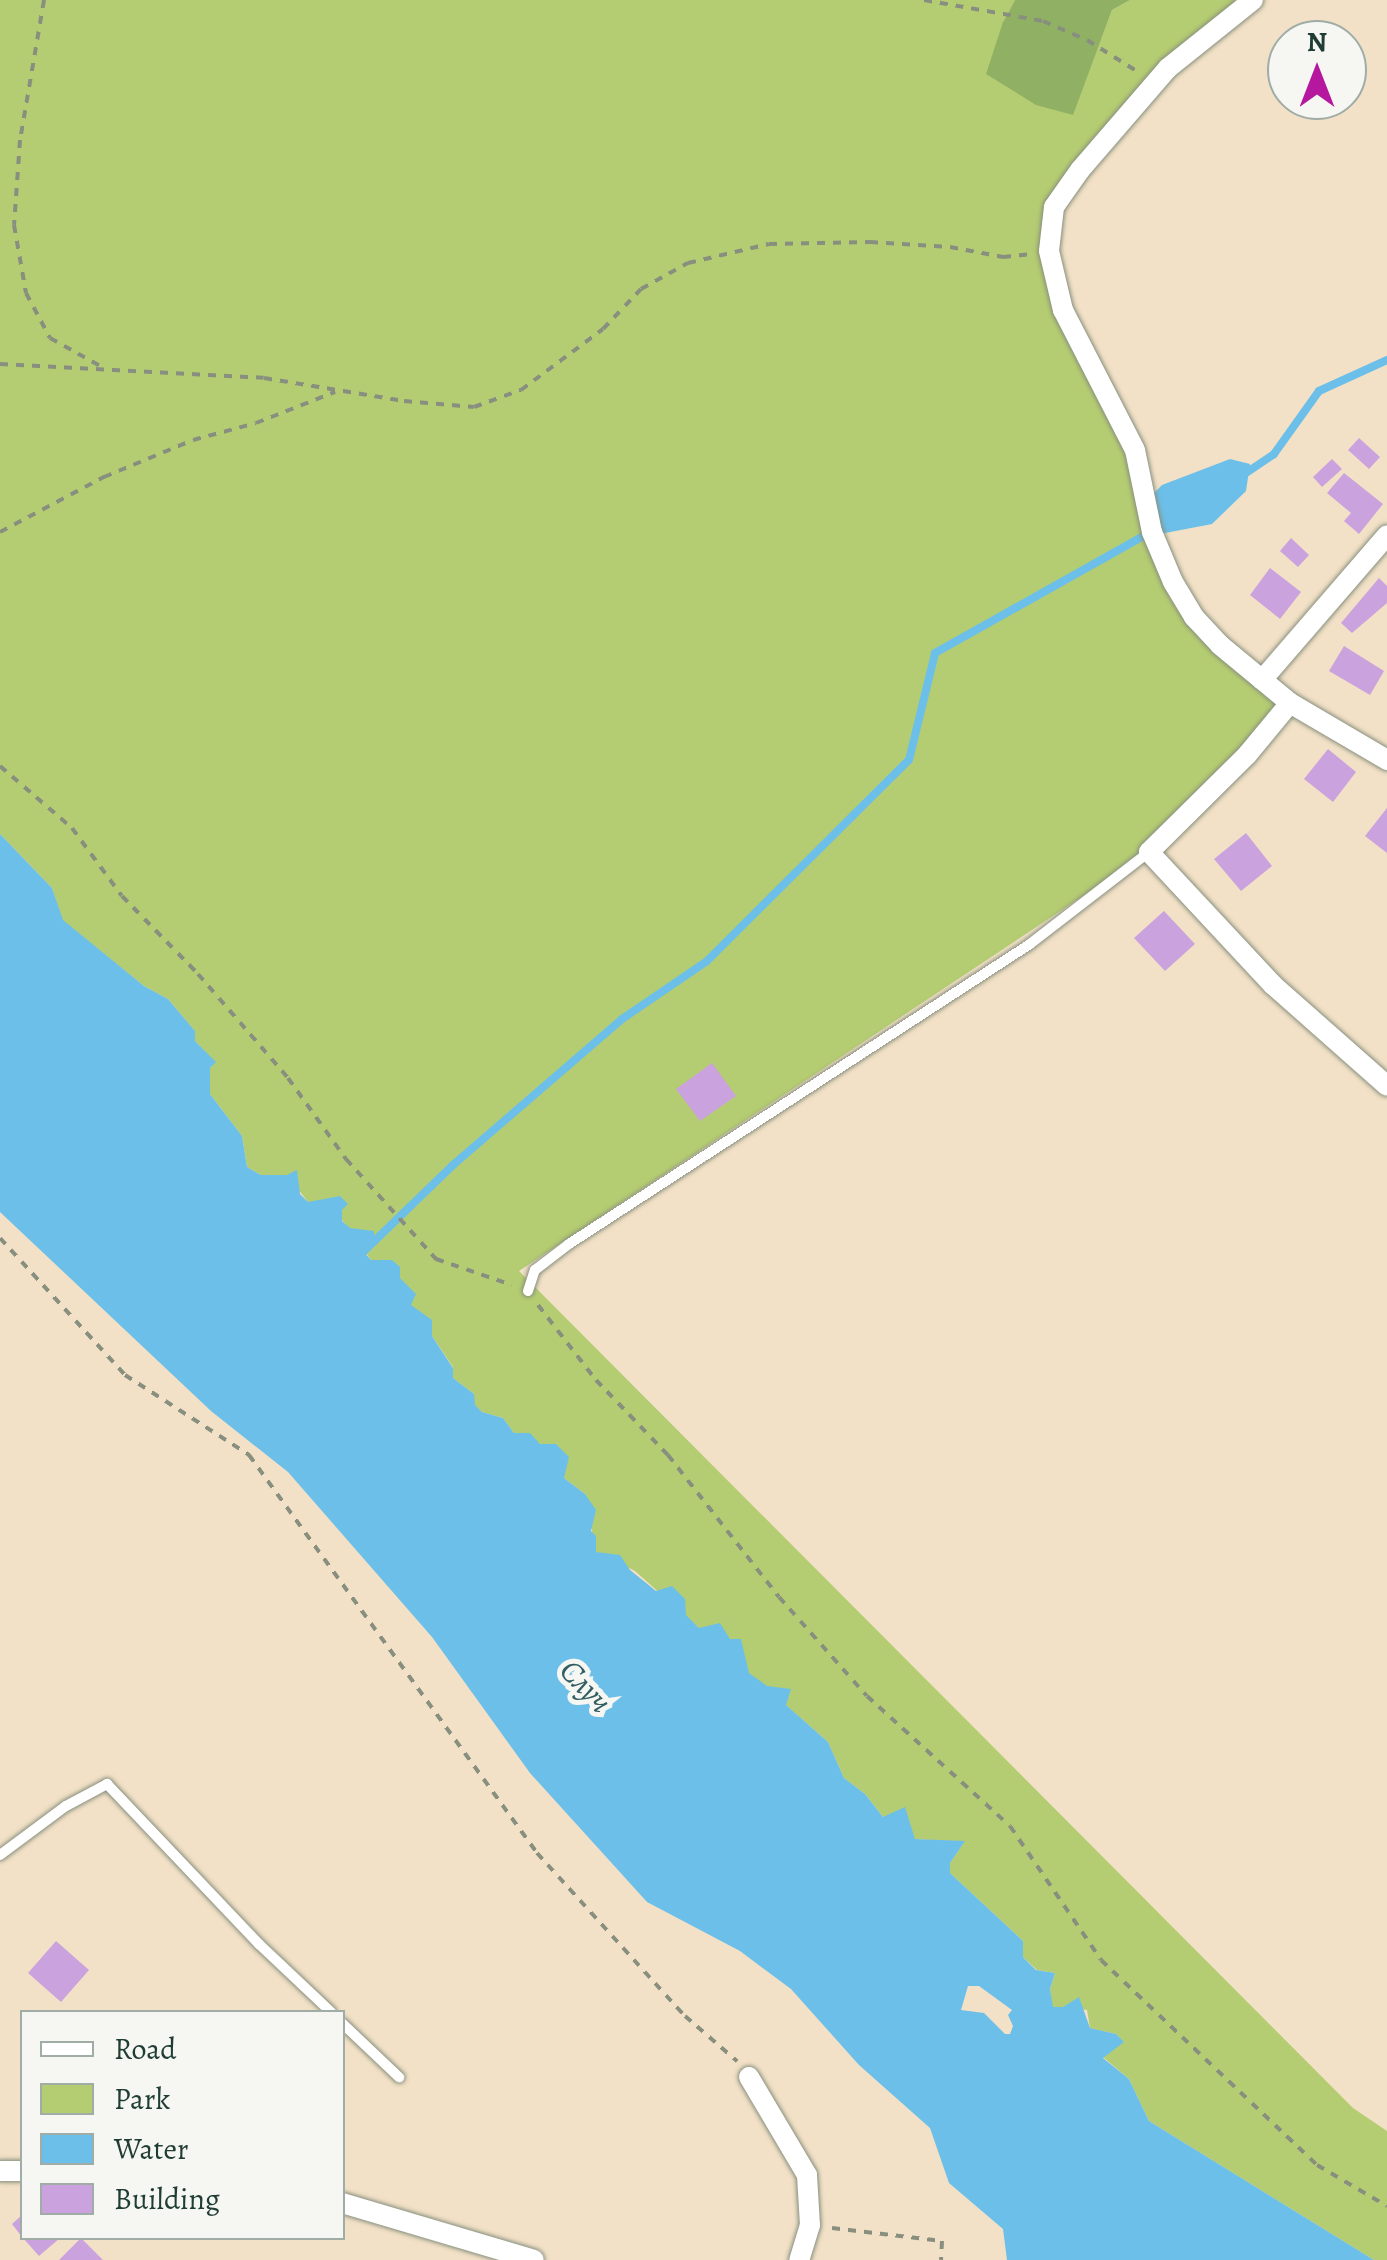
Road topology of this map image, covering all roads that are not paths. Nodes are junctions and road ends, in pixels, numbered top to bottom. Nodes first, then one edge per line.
1 (1253, 0) edge
2 (1387, 535) edge
3 (1262, 680) junction
4 (1290, 703) junction
5 (1387, 760) edge
6 (1149, 852) junction
7 (1387, 1086) edge
8 (528, 1291) road end
9 (0, 1855) edge
10 (329, 2010) edge
11 (345, 2026) edge
12 (399, 2077) dead end
13 (749, 2077) road end
14 (345, 2204) edge
15 (534, 2260) edge
16 (799, 2260) edge

1 - 3 street
2 - 3 street
3 - 4 street
4 - 5 street
4 - 6 street
6 - 7 street
6 - 8 lane
9 - 10 lane
11 - 12 lane
13 - 16 street
14 - 15 street

